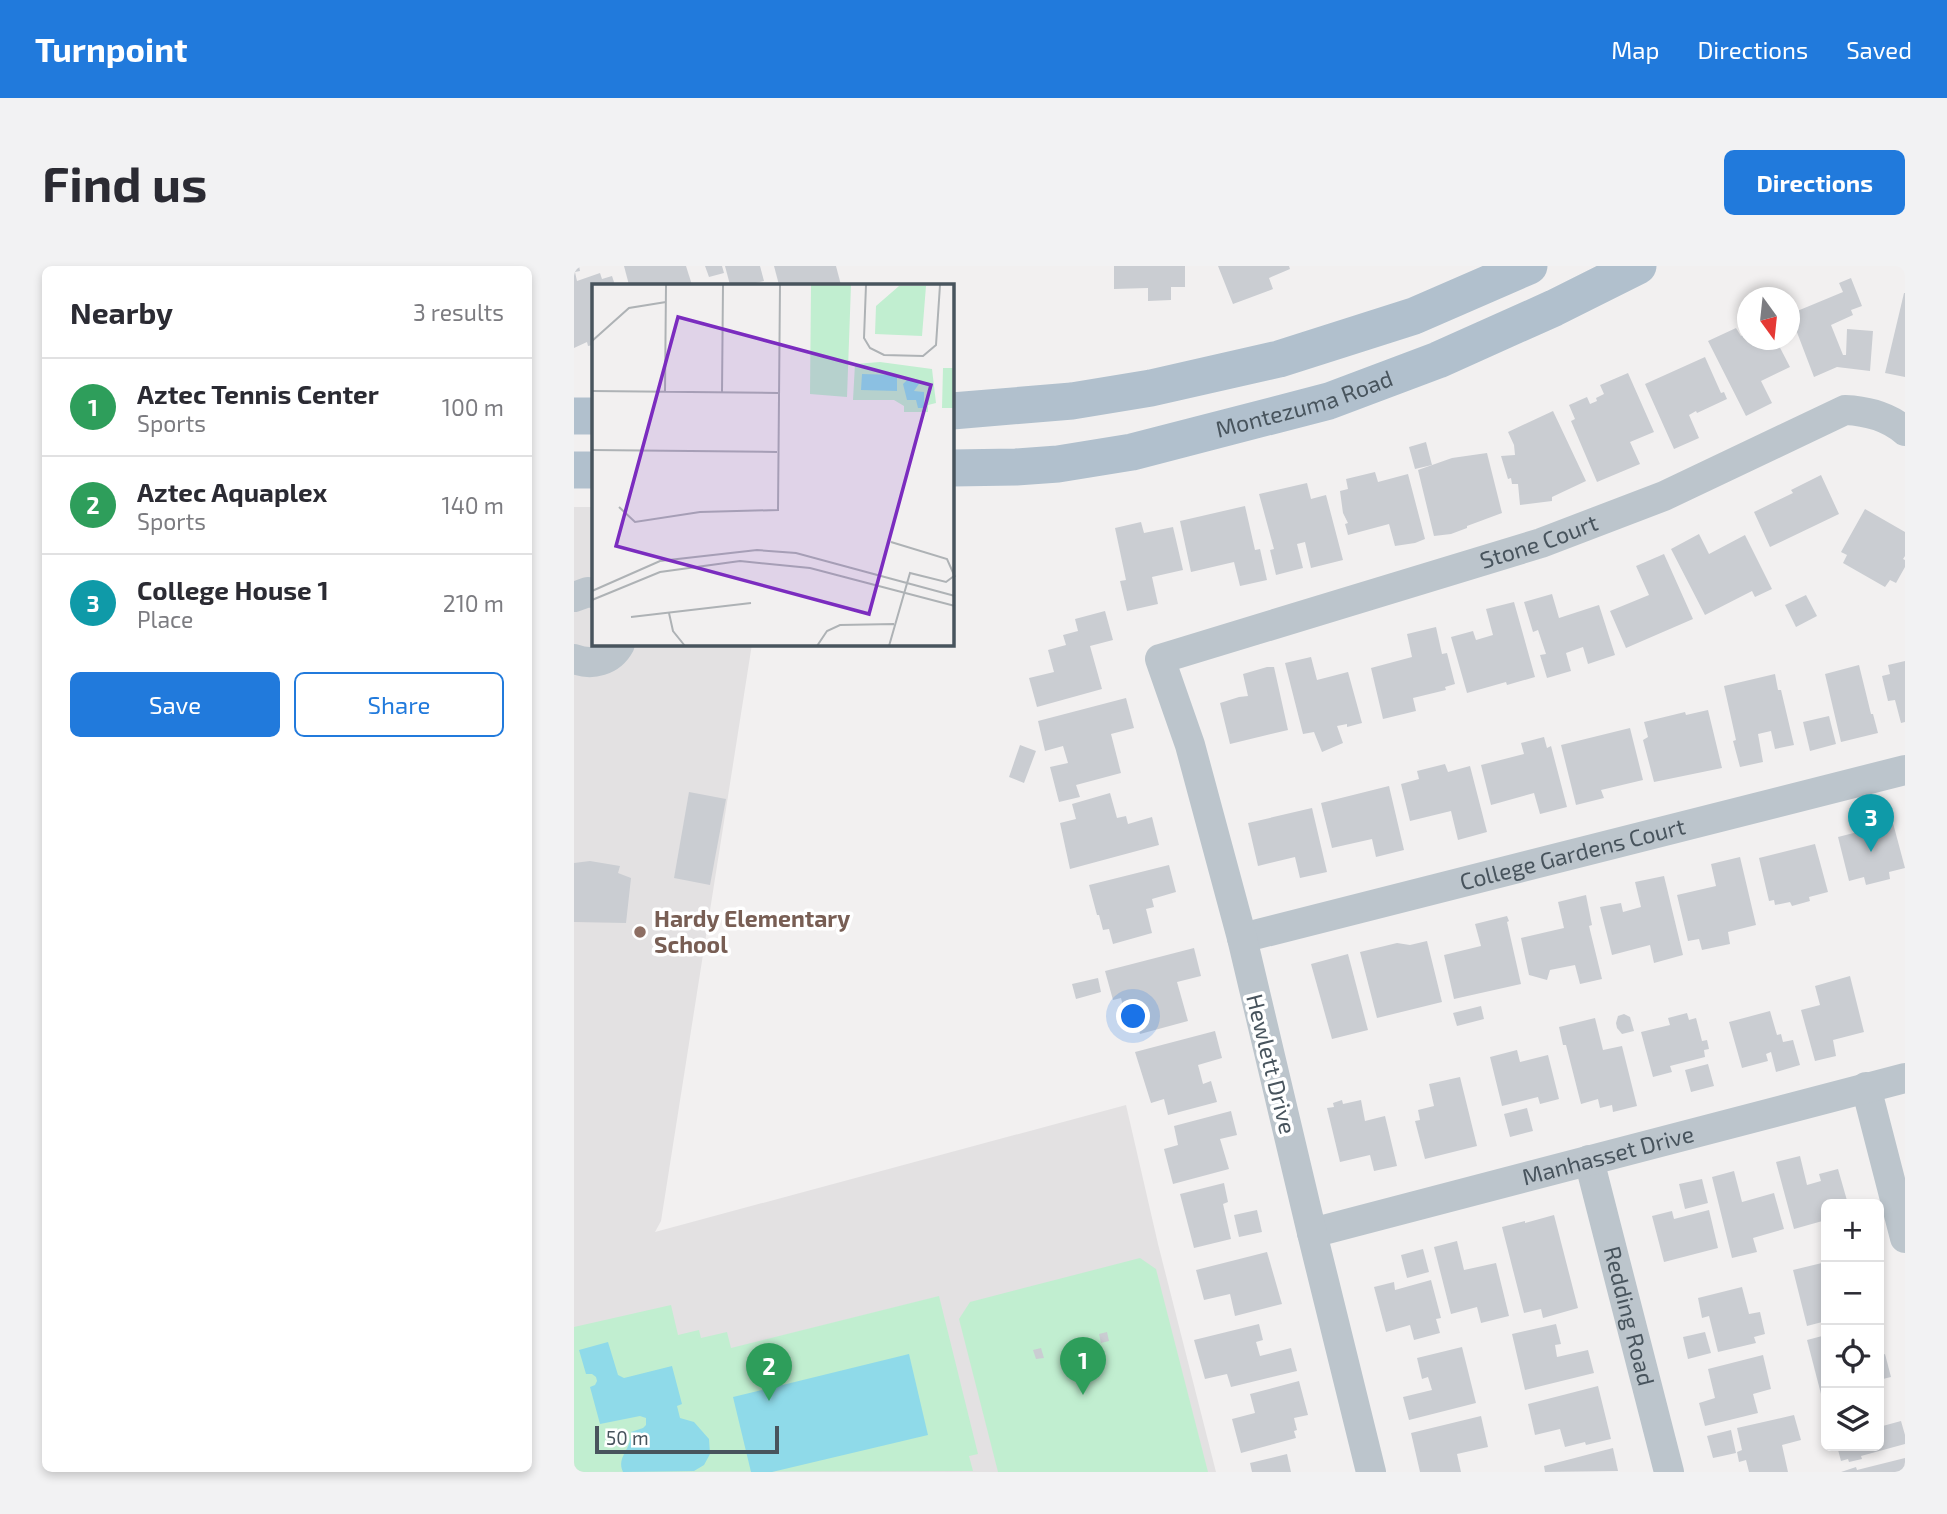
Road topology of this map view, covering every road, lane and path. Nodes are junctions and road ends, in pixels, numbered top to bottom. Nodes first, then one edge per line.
1 (1529, 266) edge
2 (1638, 266) edge
3 (954, 411) edge
4 (574, 416) edge
5 (592, 416) edge
6 (1905, 431) edge
7 (954, 468) edge
8 (574, 470) edge
9 (592, 470) edge
10 (592, 593) edge
11 (574, 597) edge
12 (618, 646) edge
13 (574, 659) edge
14 (1160, 659) joint
15 (1905, 770) edge
16 (1242, 938) junction
17 (1905, 1078) edge
18 (1866, 1087) junction
19 (1589, 1160) junction
20 (1312, 1233) junction
21 (1905, 1238) edge
22 (1371, 1472) edge
23 (1669, 1472) edge

1 - 3 main road
2 - 7 main road, Montezuma Road
4 - 5 main road
6 - 14 street, Stone Court
8 - 9 main road
10 - 11 street
12 - 13 street
14 - 16 street, Hewlett Drive
15 - 16 street, College Gardens Court
16 - 20 street, Hewlett Drive
17 - 18 street, Manhasset Drive
18 - 19 street, Manhasset Drive
18 - 21 street
19 - 20 street, Manhasset Drive
19 - 23 street, Redding Road
20 - 22 street, Hewlett Drive

